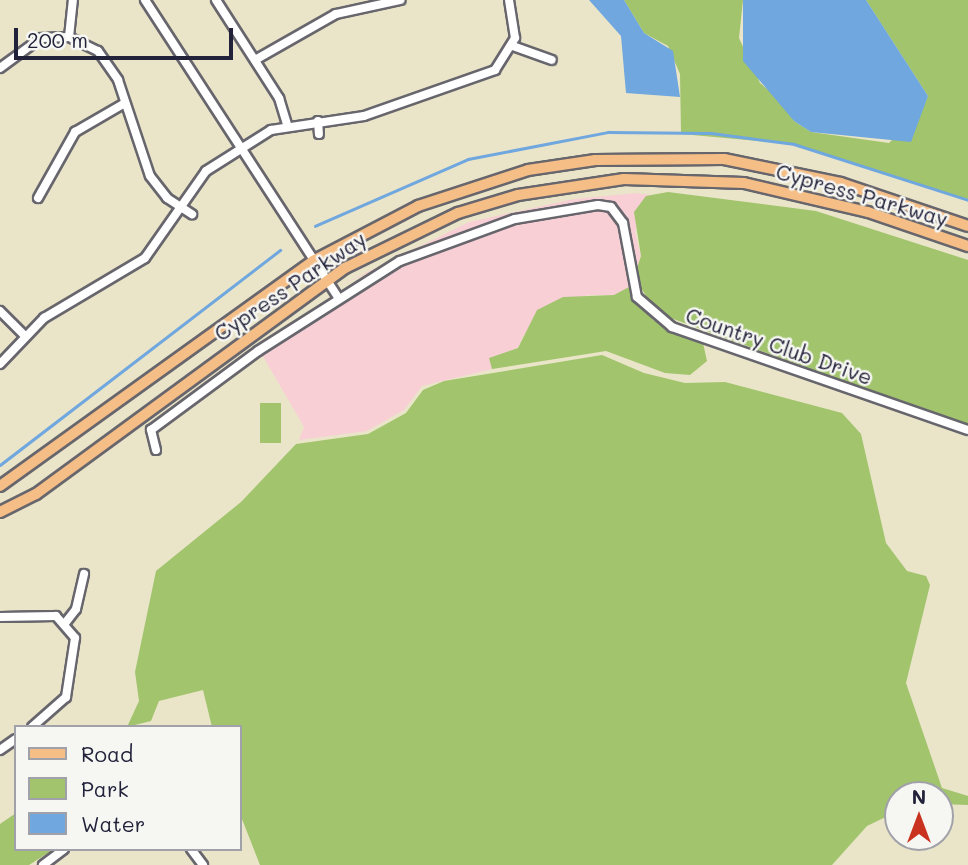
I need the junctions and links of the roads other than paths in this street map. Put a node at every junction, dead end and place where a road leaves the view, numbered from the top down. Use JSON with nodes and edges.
{"nodes":[{"id":1,"x":73,"y":0,"type":"edge"},
{"id":2,"x":145,"y":0,"type":"edge"},
{"id":3,"x":216,"y":0,"type":"edge"},
{"id":4,"x":400,"y":0,"type":"edge"},
{"id":5,"x":509,"y":0,"type":"edge"},
{"id":6,"x":69,"y":37,"type":"junction"},
{"id":7,"x":513,"y":46,"type":"junction"},
{"id":8,"x":552,"y":60,"type":"dead end"},
{"id":9,"x":255,"y":61,"type":"junction"},
{"id":10,"x":0,"y":68,"type":"edge"},
{"id":11,"x":125,"y":103,"type":"junction"},
{"id":12,"x":317,"y":121,"type":"junction"},
{"id":13,"x":287,"y":124,"type":"junction"},
{"id":14,"x":319,"y":134,"type":"dead end"},
{"id":15,"x":239,"y":150,"type":"junction"},
{"id":16,"x":38,"y":198,"type":"dead end"},
{"id":17,"x":183,"y":209,"type":"junction"},
{"id":18,"x":192,"y":214,"type":"dead end"},
{"id":19,"x":968,"y":226,"type":"edge"},
{"id":20,"x":968,"y":246,"type":"edge"},
{"id":21,"x":313,"y":261,"type":"junction"},
{"id":22,"x":328,"y":279,"type":"junction"},
{"id":23,"x":338,"y":297,"type":"junction"},
{"id":24,"x":0,"y":311,"type":"edge"},
{"id":25,"x":24,"y":335,"type":"junction"},
{"id":26,"x":0,"y":364,"type":"edge"},
{"id":27,"x":968,"y":430,"type":"edge"},
{"id":28,"x":156,"y":450,"type":"dead end"},
{"id":29,"x":0,"y":486,"type":"edge"},
{"id":30,"x":0,"y":512,"type":"edge"},
{"id":31,"x":84,"y":574,"type":"dead end"},
{"id":32,"x":0,"y":617,"type":"edge"},
{"id":33,"x":66,"y":622,"type":"junction"},
{"id":34,"x":34,"y":725,"type":"edge"},
{"id":35,"x":61,"y":851,"type":"edge"},
{"id":36,"x":43,"y":865,"type":"edge"}],
"edges":[{"from":1,"to":6,"type":"street"},
{"from":2,"to":15,"type":"street"},
{"from":3,"to":9,"type":"street"},
{"from":4,"to":9,"type":"street"},
{"from":5,"to":7,"type":"street"},
{"from":6,"to":10,"type":"street"},
{"from":6,"to":11,"type":"street"},
{"from":7,"to":8,"type":"street"},
{"from":7,"to":12,"type":"street"},
{"from":9,"to":13,"type":"street"},
{"from":11,"to":16,"type":"street"},
{"from":11,"to":17,"type":"street"},
{"from":12,"to":13,"type":"street"},
{"from":12,"to":14,"type":"street"},
{"from":13,"to":15,"type":"street"},
{"from":15,"to":17,"type":"street"},
{"from":15,"to":21,"type":"street"},
{"from":17,"to":18,"type":"street"},
{"from":17,"to":25,"type":"street"},
{"from":19,"to":21,"type":"main road","name":"Cypress Parkway"},
{"from":20,"to":22,"type":"main road","name":"Cypress Parkway"},
{"from":21,"to":22,"type":"street"},
{"from":21,"to":29,"type":"main road","name":"Cypress Parkway"},
{"from":22,"to":23,"type":"street"},
{"from":22,"to":30,"type":"main road","name":"Cypress Parkway"},
{"from":23,"to":27,"type":"street","name":"Country Club Drive"},
{"from":23,"to":28,"type":"street","name":"Country Club Drive"},
{"from":24,"to":25,"type":"street"},
{"from":25,"to":26,"type":"street"},
{"from":31,"to":33,"type":"street"},
{"from":32,"to":33,"type":"street"},
{"from":33,"to":34,"type":"street"},
{"from":35,"to":36,"type":"street"}]}
